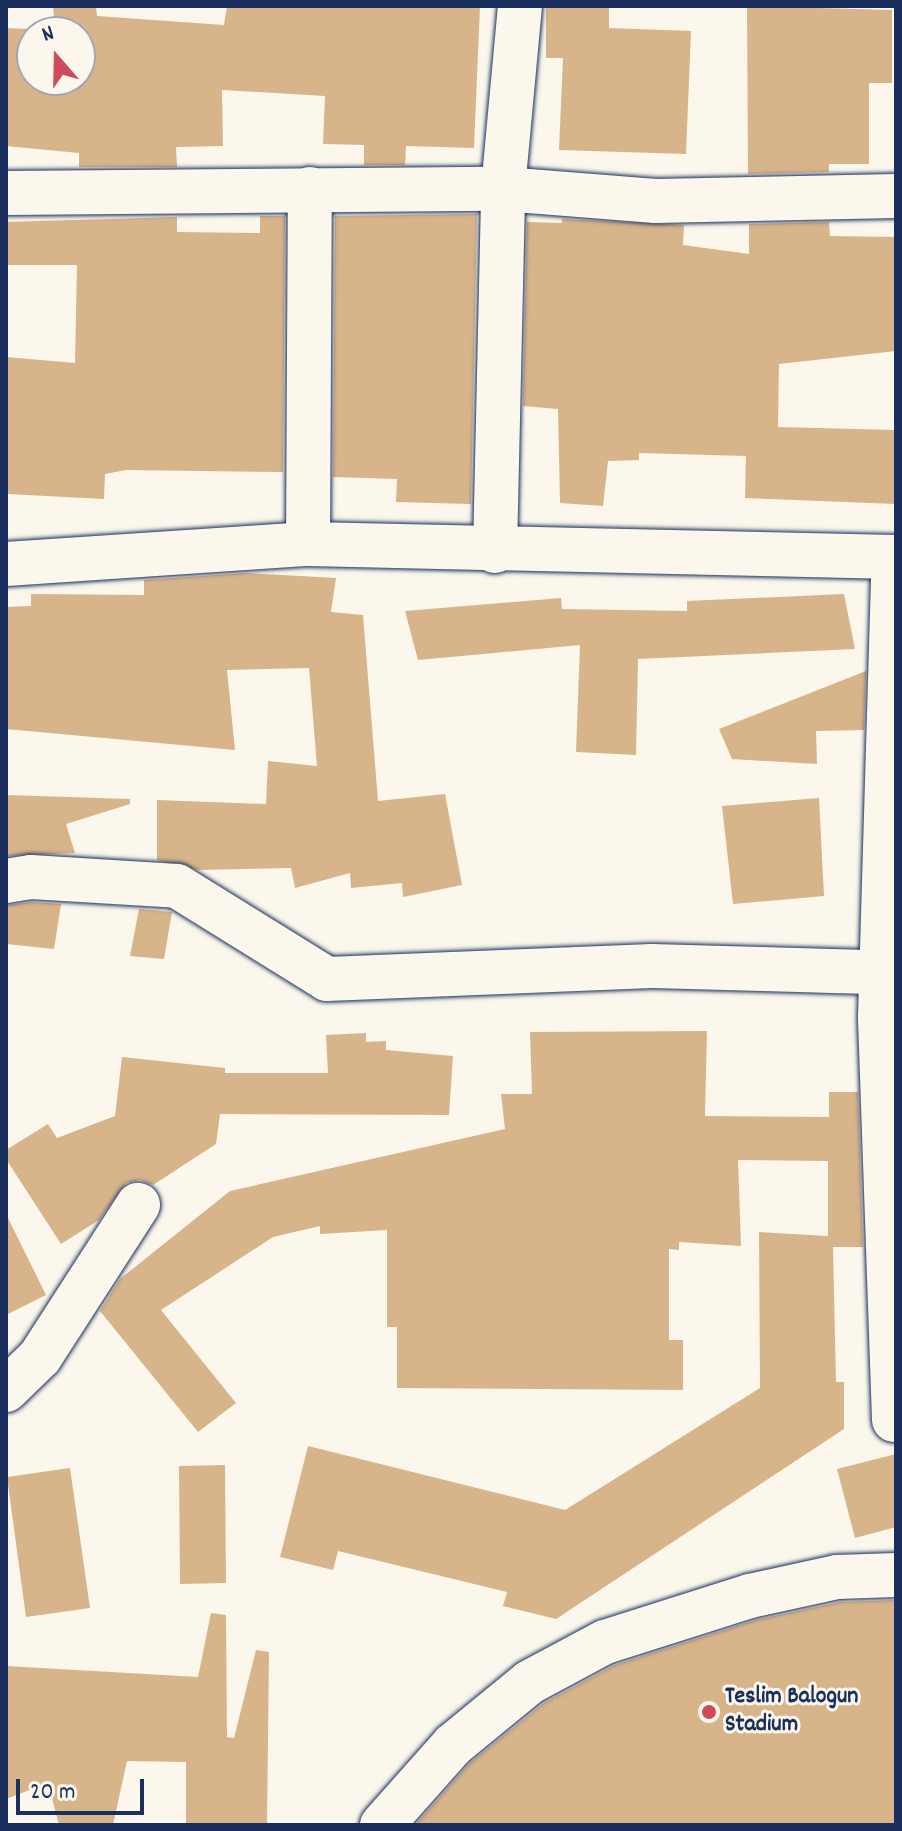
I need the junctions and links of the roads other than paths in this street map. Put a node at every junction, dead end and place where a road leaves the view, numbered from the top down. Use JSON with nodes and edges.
{"nodes":[{"id":1,"x":520,"y":6,"type":"edge"},
{"id":2,"x":310,"y":189,"type":"junction"},
{"id":3,"x":503,"y":189,"type":"junction"},
{"id":4,"x":6,"y":193,"type":"edge"},
{"id":5,"x":896,"y":196,"type":"edge"},
{"id":6,"x":308,"y":544,"type":"junction"},
{"id":7,"x":495,"y":551,"type":"junction"},
{"id":8,"x":895,"y":557,"type":"edge"},
{"id":9,"x":6,"y":564,"type":"edge"},
{"id":10,"x":6,"y":881,"type":"edge"},
{"id":11,"x":888,"y":973,"type":"edge"},
{"id":12,"x":138,"y":1205,"type":"dead end"},
{"id":13,"x":6,"y":1390,"type":"edge"},
{"id":14,"x":894,"y":1420,"type":"dead end"},
{"id":15,"x":896,"y":1575,"type":"edge"},
{"id":16,"x":382,"y":1825,"type":"edge"}],
"edges":[{"from":1,"to":3,"type":"street"},
{"from":2,"to":3,"type":"street"},
{"from":2,"to":4,"type":"street"},
{"from":2,"to":6,"type":"street"},
{"from":3,"to":5,"type":"street"},
{"from":3,"to":7,"type":"street"},
{"from":6,"to":7,"type":"street"},
{"from":6,"to":9,"type":"street"},
{"from":7,"to":8,"type":"street"},
{"from":8,"to":11,"type":"street"},
{"from":10,"to":11,"type":"street"},
{"from":11,"to":14,"type":"street"},
{"from":12,"to":13,"type":"street"},
{"from":15,"to":16,"type":"street"}]}
